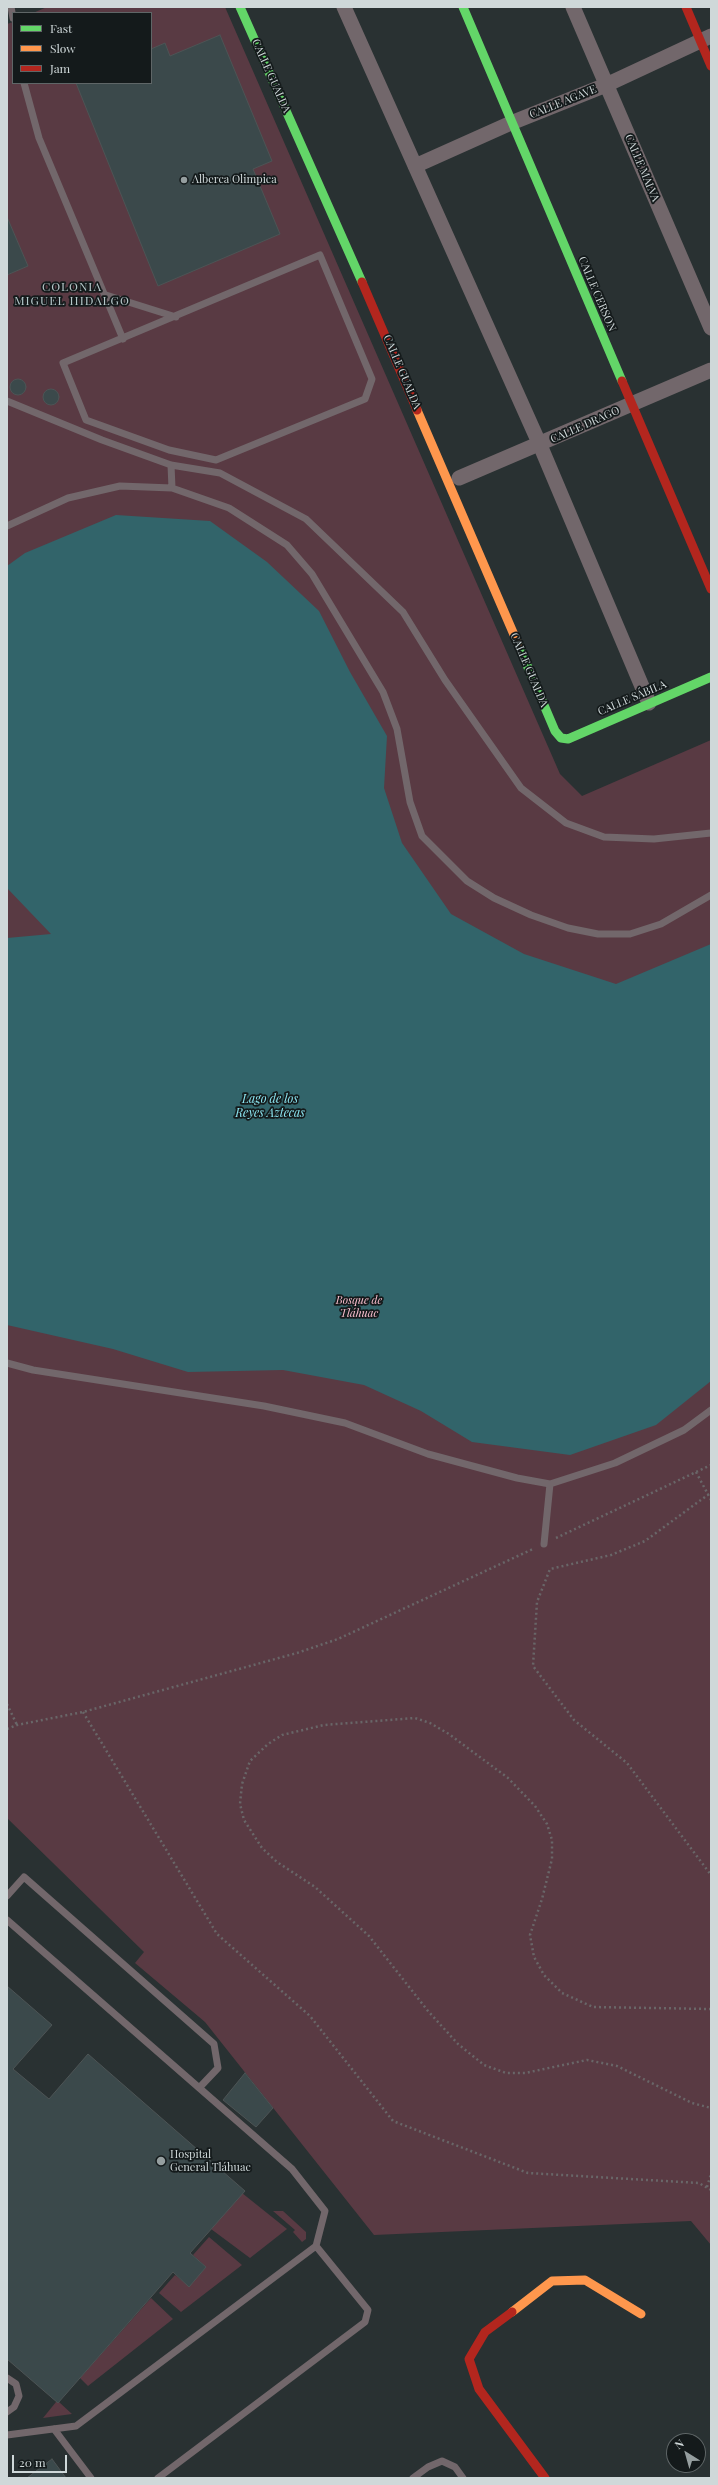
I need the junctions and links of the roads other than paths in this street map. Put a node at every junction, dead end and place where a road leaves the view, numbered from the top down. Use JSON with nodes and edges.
{"nodes":[{"id":1,"x":240,"y":7,"type":"edge"},
{"id":2,"x":344,"y":7,"type":"edge"},
{"id":3,"x":463,"y":7,"type":"edge"},
{"id":4,"x":573,"y":7,"type":"edge"},
{"id":5,"x":686,"y":7,"type":"edge"},
{"id":6,"x":706,"y":38,"type":"edge"},
{"id":7,"x":711,"y":66,"type":"edge"},
{"id":8,"x":24,"y":84,"type":"edge"},
{"id":9,"x":606,"y":85,"type":"junction"},
{"id":10,"x":511,"y":123,"type":"junction"},
{"id":11,"x":415,"y":166,"type":"junction"},
{"id":12,"x":106,"y":295,"type":"junction"},
{"id":13,"x":176,"y":317,"type":"junction"},
{"id":14,"x":711,"y":328,"type":"edge"},
{"id":15,"x":123,"y":339,"type":"junction"},
{"id":16,"x":711,"y":370,"type":"edge"},
{"id":17,"x":7,"y":401,"type":"edge"},
{"id":18,"x":631,"y":404,"type":"junction"},
{"id":19,"x":540,"y":445,"type":"junction"},
{"id":20,"x":171,"y":465,"type":"junction"},
{"id":21,"x":459,"y":478,"type":"dead end"},
{"id":22,"x":172,"y":488,"type":"junction"},
{"id":23,"x":7,"y":526,"type":"edge"},
{"id":24,"x":711,"y":589,"type":"edge"},
{"id":25,"x":711,"y":677,"type":"edge"},
{"id":26,"x":649,"y":704,"type":"junction"},
{"id":27,"x":561,"y":738,"type":"joint"},
{"id":28,"x":711,"y":834,"type":"edge"},
{"id":29,"x":711,"y":895,"type":"edge"},
{"id":30,"x":7,"y":1363,"type":"edge"},
{"id":31,"x":711,"y":1410,"type":"edge"},
{"id":32,"x":550,"y":1484,"type":"junction"},
{"id":33,"x":544,"y":1544,"type":"road end"},
{"id":34,"x":7,"y":1896,"type":"edge"},
{"id":35,"x":7,"y":1920,"type":"edge"},
{"id":36,"x":200,"y":2087,"type":"junction"},
{"id":37,"x":316,"y":2246,"type":"junction"},
{"id":38,"x":641,"y":2314,"type":"dead end"},
{"id":39,"x":7,"y":2378,"type":"edge"},
{"id":40,"x":7,"y":2412,"type":"edge"},
{"id":41,"x":54,"y":2429,"type":"junction"},
{"id":42,"x":7,"y":2435,"type":"edge"},
{"id":43,"x":91,"y":2478,"type":"edge"},
{"id":44,"x":158,"y":2478,"type":"edge"},
{"id":45,"x":413,"y":2478,"type":"edge"},
{"id":46,"x":463,"y":2478,"type":"edge"},
{"id":47,"x":545,"y":2478,"type":"edge"}],
"edges":[{"from":1,"to":27,"type":"street","name":"CALLE GUALDA"},
{"from":2,"to":11,"type":"street"},
{"from":3,"to":10,"type":"street","name":"CALLE CERSON"},
{"from":4,"to":9,"type":"street","name":"CALLE MALVA"},
{"from":5,"to":6,"type":"street"},
{"from":6,"to":7,"type":"street"},
{"from":6,"to":9,"type":"street","name":"CALLE AGAVE"},
{"from":8,"to":12,"type":"lane"},
{"from":9,"to":10,"type":"street","name":"CALLE AGAVE"},
{"from":9,"to":14,"type":"street","name":"CALLE MALVA"},
{"from":10,"to":11,"type":"street","name":"CALLE AGAVE"},
{"from":10,"to":18,"type":"street","name":"CALLE CERSON"},
{"from":11,"to":19,"type":"street"},
{"from":12,"to":13,"type":"lane"},
{"from":12,"to":15,"type":"lane"},
{"from":13,"to":15,"type":"lane"},
{"from":13,"to":15,"type":"lane"},
{"from":16,"to":18,"type":"street","name":"CALLE DRAGO"},
{"from":17,"to":20,"type":"lane"},
{"from":18,"to":19,"type":"street","name":"CALLE DRAGO"},
{"from":18,"to":24,"type":"street","name":"CALLE CERSON"},
{"from":19,"to":21,"type":"street","name":"CALLE DRAGO"},
{"from":19,"to":26,"type":"street"},
{"from":20,"to":22,"type":"lane"},
{"from":20,"to":28,"type":"lane"},
{"from":22,"to":23,"type":"lane"},
{"from":22,"to":29,"type":"lane"},
{"from":25,"to":26,"type":"street","name":"CALLE SÁBILA"},
{"from":26,"to":27,"type":"street","name":"CALLE SÁBILA"},
{"from":30,"to":32,"type":"lane"},
{"from":31,"to":32,"type":"lane"},
{"from":32,"to":33,"type":"lane"},
{"from":34,"to":36,"type":"lane"},
{"from":35,"to":36,"type":"lane"},
{"from":36,"to":37,"type":"lane"},
{"from":37,"to":41,"type":"lane"},
{"from":37,"to":44,"type":"lane"},
{"from":38,"to":47,"type":"street"},
{"from":39,"to":40,"type":"lane"},
{"from":41,"to":42,"type":"lane"},
{"from":41,"to":43,"type":"lane"},
{"from":45,"to":46,"type":"lane"}]}
